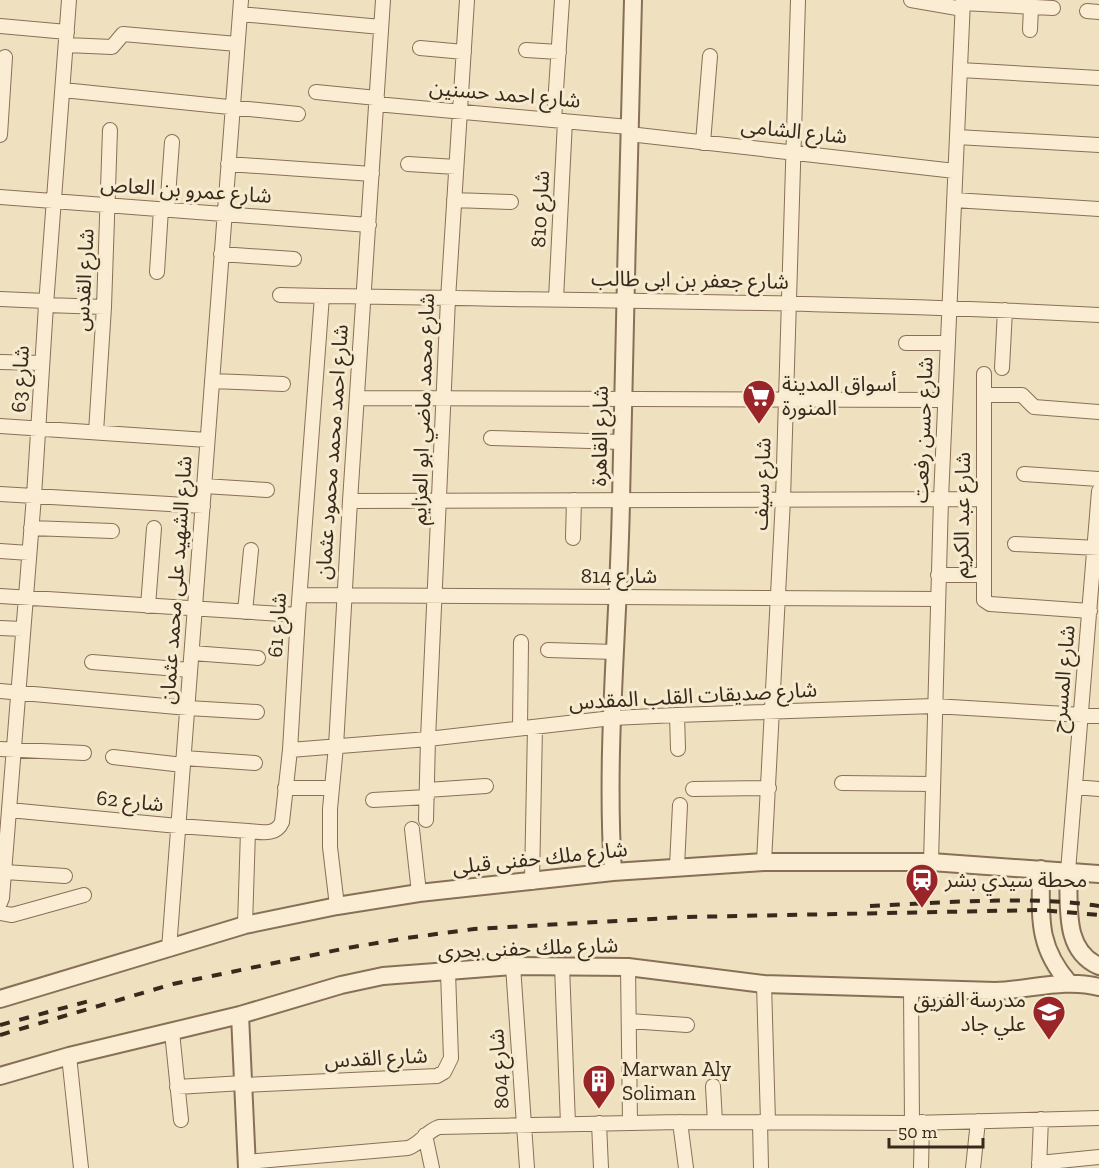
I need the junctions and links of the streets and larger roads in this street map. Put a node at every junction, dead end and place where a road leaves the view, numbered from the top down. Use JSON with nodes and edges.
{"nodes":[{"id":1,"x":69,"y":0,"type":"edge"},
{"id":2,"x":383,"y":0,"type":"edge"},
{"id":3,"x":466,"y":0,"type":"edge"},
{"id":4,"x":562,"y":0,"type":"edge"},
{"id":5,"x":633,"y":0,"type":"edge"},
{"id":6,"x":798,"y":0,"type":"edge"},
{"id":7,"x":911,"y":0,"type":"edge"},
{"id":8,"x":963,"y":4,"type":"edge"},
{"id":9,"x":241,"y":7,"type":"edge"},
{"id":10,"x":1031,"y":7,"type":"junction"},
{"id":11,"x":1053,"y":8,"type":"dead end"},
{"id":12,"x":0,"y":26,"type":"edge"},
{"id":13,"x":381,"y":27,"type":"junction"},
{"id":14,"x":1030,"y":30,"type":"dead end"},
{"id":15,"x":66,"y":39,"type":"junction"},
{"id":16,"x":237,"y":44,"type":"junction"},
{"id":17,"x":420,"y":48,"type":"dead end"},
{"id":18,"x":526,"y":50,"type":"dead end"},
{"id":19,"x":464,"y":52,"type":"junction"},
{"id":20,"x":559,"y":52,"type":"junction"},
{"id":21,"x":710,"y":56,"type":"dead end"},
{"id":22,"x":5,"y":57,"type":"dead end"},
{"id":23,"x":960,"y":70,"type":"junction"},
{"id":24,"x":1099,"y":78,"type":"edge"},
{"id":25,"x":2,"y":87,"type":"edge"},
{"id":26,"x":63,"y":90,"type":"junction"},
{"id":27,"x":316,"y":92,"type":"dead end"},
{"id":28,"x":376,"y":101,"type":"junction"},
{"id":29,"x":232,"y":108,"type":"junction"},
{"id":30,"x":459,"y":111,"type":"junction"},
{"id":31,"x":298,"y":114,"type":"dead end"},
{"id":32,"x":560,"y":120,"type":"junction"},
{"id":33,"x":110,"y":130,"type":"dead end"},
{"id":34,"x":629,"y":130,"type":"junction"},
{"id":35,"x":0,"y":135,"type":"edge"},
{"id":36,"x":957,"y":137,"type":"junction"},
{"id":37,"x":172,"y":142,"type":"dead end"},
{"id":38,"x":703,"y":142,"type":"junction"},
{"id":39,"x":1099,"y":145,"type":"edge"},
{"id":40,"x":793,"y":152,"type":"junction"},
{"id":41,"x":228,"y":164,"type":"junction"},
{"id":42,"x":408,"y":164,"type":"dead end"},
{"id":43,"x":456,"y":167,"type":"junction"},
{"id":44,"x":955,"y":171,"type":"junction"},
{"id":45,"x":372,"y":174,"type":"junction"},
{"id":46,"x":0,"y":197,"type":"edge"},
{"id":47,"x":454,"y":200,"type":"junction"},
{"id":48,"x":954,"y":200,"type":"junction"},
{"id":49,"x":54,"y":201,"type":"junction"},
{"id":50,"x":512,"y":202,"type":"dead end"},
{"id":51,"x":108,"y":206,"type":"junction"},
{"id":52,"x":1099,"y":209,"type":"edge"},
{"id":53,"x":164,"y":210,"type":"junction"},
{"id":54,"x":224,"y":214,"type":"junction"},
{"id":55,"x":369,"y":225,"type":"junction"},
{"id":56,"x":221,"y":254,"type":"junction"},
{"id":57,"x":294,"y":258,"type":"dead end"},
{"id":58,"x":157,"y":272,"type":"dead end"},
{"id":59,"x":280,"y":296,"type":"dead end"},
{"id":60,"x":322,"y":296,"type":"junction"},
{"id":61,"x":364,"y":297,"type":"junction"},
{"id":62,"x":0,"y":299,"type":"edge"},
{"id":63,"x":448,"y":299,"type":"junction"},
{"id":64,"x":556,"y":299,"type":"junction"},
{"id":65,"x":625,"y":299,"type":"junction"},
{"id":66,"x":46,"y":303,"type":"junction"},
{"id":67,"x":790,"y":303,"type":"junction"},
{"id":68,"x":104,"y":307,"type":"junction"},
{"id":69,"x":949,"y":307,"type":"junction"},
{"id":70,"x":1005,"y":310,"type":"junction"},
{"id":71,"x":1099,"y":315,"type":"edge"},
{"id":72,"x":906,"y":343,"type":"dead end"},
{"id":73,"x":948,"y":344,"type":"junction"},
{"id":74,"x":0,"y":362,"type":"edge"},
{"id":75,"x":42,"y":363,"type":"junction"},
{"id":76,"x":1002,"y":368,"type":"dead end"},
{"id":77,"x":984,"y":374,"type":"dead end"},
{"id":78,"x":212,"y":381,"type":"junction"},
{"id":79,"x":283,"y":384,"type":"dead end"},
{"id":80,"x":985,"y":395,"type":"junction"},
{"id":81,"x":357,"y":398,"type":"junction"},
{"id":82,"x":445,"y":398,"type":"junction"},
{"id":83,"x":623,"y":399,"type":"junction"},
{"id":84,"x":786,"y":399,"type":"junction"},
{"id":85,"x":945,"y":400,"type":"junction"},
{"id":86,"x":1099,"y":412,"type":"edge"},
{"id":87,"x":0,"y":426,"type":"edge"},
{"id":88,"x":38,"y":428,"type":"junction"},
{"id":89,"x":96,"y":432,"type":"junction"},
{"id":90,"x":491,"y":438,"type":"dead end"},
{"id":91,"x":207,"y":440,"type":"junction"},
{"id":92,"x":622,"y":442,"type":"junction"},
{"id":93,"x":1024,"y":474,"type":"dead end"},
{"id":94,"x":1099,"y":479,"type":"edge"},
{"id":95,"x":204,"y":486,"type":"junction"},
{"id":96,"x":267,"y":490,"type":"dead end"},
{"id":97,"x":1099,"y":491,"type":"edge"},
{"id":98,"x":0,"y":494,"type":"edge"},
{"id":99,"x":34,"y":496,"type":"junction"},
{"id":100,"x":783,"y":499,"type":"junction"},
{"id":101,"x":941,"y":499,"type":"junction"},
{"id":102,"x":983,"y":499,"type":"junction"},
{"id":103,"x":441,"y":500,"type":"junction"},
{"id":104,"x":574,"y":500,"type":"junction"},
{"id":105,"x":621,"y":500,"type":"junction"},
{"id":106,"x":350,"y":501,"type":"junction"},
{"id":107,"x":203,"y":506,"type":"junction"},
{"id":108,"x":31,"y":528,"type":"junction"},
{"id":109,"x":154,"y":528,"type":"dead end"},
{"id":110,"x":112,"y":531,"type":"dead end"},
{"id":111,"x":573,"y":538,"type":"dead end"},
{"id":112,"x":1015,"y":543,"type":"dead end"},
{"id":113,"x":1097,"y":548,"type":"edge"},
{"id":114,"x":251,"y":550,"type":"dead end"},
{"id":115,"x":0,"y":551,"type":"edge"},
{"id":116,"x":29,"y":553,"type":"junction"},
{"id":117,"x":938,"y":575,"type":"junction"},
{"id":118,"x":983,"y":575,"type":"junction"},
{"id":119,"x":300,"y":595,"type":"junction"},
{"id":120,"x":344,"y":595,"type":"junction"},
{"id":121,"x":0,"y":596,"type":"edge"},
{"id":122,"x":436,"y":596,"type":"junction"},
{"id":123,"x":618,"y":597,"type":"junction"},
{"id":124,"x":26,"y":598,"type":"junction"},
{"id":125,"x":779,"y":598,"type":"junction"},
{"id":126,"x":938,"y":599,"type":"junction"},
{"id":127,"x":148,"y":606,"type":"junction"},
{"id":128,"x":195,"y":609,"type":"junction"},
{"id":129,"x":1090,"y":611,"type":"junction"},
{"id":130,"x":245,"y":612,"type":"junction"},
{"id":131,"x":298,"y":615,"type":"junction"},
{"id":132,"x":0,"y":628,"type":"edge"},
{"id":133,"x":22,"y":629,"type":"junction"},
{"id":134,"x":521,"y":642,"type":"dead end"},
{"id":135,"x":548,"y":650,"type":"dead end"},
{"id":136,"x":615,"y":652,"type":"junction"},
{"id":137,"x":192,"y":653,"type":"junction"},
{"id":138,"x":258,"y":658,"type":"dead end"},
{"id":139,"x":92,"y":662,"type":"dead end"},
{"id":140,"x":190,"y":670,"type":"junction"},
{"id":141,"x":0,"y":691,"type":"edge"},
{"id":142,"x":18,"y":692,"type":"junction"},
{"id":143,"x":934,"y":706,"type":"junction"},
{"id":144,"x":188,"y":708,"type":"junction"},
{"id":145,"x":257,"y":712,"type":"dead end"},
{"id":146,"x":773,"y":712,"type":"junction"},
{"id":147,"x":677,"y":715,"type":"junction"},
{"id":148,"x":1082,"y":715,"type":"junction"},
{"id":149,"x":1099,"y":716,"type":"edge"},
{"id":150,"x":612,"y":718,"type":"junction"},
{"id":151,"x":535,"y":727,"type":"junction"},
{"id":152,"x":520,"y":729,"type":"junction"},
{"id":153,"x":428,"y":739,"type":"junction"},
{"id":154,"x":336,"y":746,"type":"junction"},
{"id":155,"x":7,"y":748,"type":"edge"},
{"id":156,"x":678,"y":749,"type":"dead end"},
{"id":157,"x":290,"y":750,"type":"junction"},
{"id":158,"x":84,"y":753,"type":"dead end"},
{"id":159,"x":113,"y":757,"type":"dead end"},
{"id":160,"x":183,"y":762,"type":"junction"},
{"id":161,"x":255,"y":763,"type":"dead end"},
{"id":162,"x":842,"y":783,"type":"dead end"},
{"id":163,"x":932,"y":784,"type":"junction"},
{"id":164,"x":486,"y":786,"type":"dead end"},
{"id":165,"x":1075,"y":787,"type":"junction"},
{"id":166,"x":285,"y":788,"type":"junction"},
{"id":167,"x":332,"y":788,"type":"junction"},
{"id":168,"x":769,"y":788,"type":"junction"},
{"id":169,"x":693,"y":789,"type":"dead end"},
{"id":170,"x":1099,"y":789,"type":"edge"},
{"id":171,"x":427,"y":793,"type":"junction"},
{"id":172,"x":373,"y":800,"type":"dead end"},
{"id":173,"x":6,"y":804,"type":"edge"},
{"id":174,"x":680,"y":805,"type":"dead end"},
{"id":175,"x":426,"y":820,"type":"dead end"},
{"id":176,"x":178,"y":826,"type":"junction"},
{"id":177,"x":412,"y":829,"type":"dead end"},
{"id":178,"x":248,"y":831,"type":"junction"},
{"id":179,"x":3,"y":841,"type":"edge"},
{"id":180,"x":764,"y":862,"type":"junction"},
{"id":181,"x":931,"y":862,"type":"junction"},
{"id":182,"x":677,"y":866,"type":"junction"},
{"id":183,"x":1041,"y":869,"type":"junction"},
{"id":184,"x":1068,"y":871,"type":"junction"},
{"id":185,"x":5,"y":872,"type":"junction"},
{"id":186,"x":613,"y":872,"type":"junction"},
{"id":187,"x":1099,"y":874,"type":"edge"},
{"id":188,"x":65,"y":876,"type":"dead end"},
{"id":189,"x":532,"y":882,"type":"junction"},
{"id":190,"x":419,"y":893,"type":"junction"},
{"id":191,"x":84,"y":895,"type":"dead end"},
{"id":192,"x":0,"y":903,"type":"edge"},
{"id":193,"x":337,"y":906,"type":"junction"},
{"id":194,"x":0,"y":914,"type":"edge"},
{"id":195,"x":244,"y":925,"type":"junction"},
{"id":196,"x":169,"y":949,"type":"junction"},
{"id":197,"x":513,"y":966,"type":"junction"},
{"id":198,"x":562,"y":966,"type":"junction"},
{"id":199,"x":1099,"y":966,"type":"edge"},
{"id":200,"x":628,"y":967,"type":"junction"},
{"id":201,"x":448,"y":972,"type":"junction"},
{"id":202,"x":1069,"y":983,"type":"junction"},
{"id":203,"x":764,"y":984,"type":"junction"},
{"id":204,"x":1099,"y":987,"type":"edge"},
{"id":205,"x":911,"y":988,"type":"junction"},
{"id":206,"x":0,"y":999,"type":"edge"},
{"id":207,"x":240,"y":1015,"type":"junction"},
{"id":208,"x":629,"y":1022,"type":"junction"},
{"id":209,"x":687,"y":1025,"type":"dead end"},
{"id":210,"x":172,"y":1032,"type":"junction"},
{"id":211,"x":69,"y":1056,"type":"junction"},
{"id":212,"x":0,"y":1076,"type":"edge"},
{"id":213,"x":243,"y":1084,"type":"junction"},
{"id":214,"x":713,"y":1086,"type":"dead end"},
{"id":215,"x":177,"y":1087,"type":"junction"},
{"id":216,"x":1099,"y":1118,"type":"edge"},
{"id":217,"x":1041,"y":1119,"type":"junction"},
{"id":218,"x":181,"y":1120,"type":"dead end"},
{"id":219,"x":978,"y":1121,"type":"junction"},
{"id":220,"x":680,"y":1122,"type":"junction"},
{"id":221,"x":715,"y":1122,"type":"junction"},
{"id":222,"x":764,"y":1122,"type":"junction"},
{"id":223,"x":917,"y":1122,"type":"junction"},
{"id":224,"x":630,"y":1123,"type":"junction"},
{"id":225,"x":568,"y":1124,"type":"junction"},
{"id":226,"x":598,"y":1124,"type":"junction"},
{"id":227,"x":524,"y":1125,"type":"junction"},
{"id":228,"x":425,"y":1135,"type":"junction"},
{"id":229,"x":1099,"y":1157,"type":"edge"},
{"id":230,"x":1039,"y":1166,"type":"edge"},
{"id":231,"x":246,"y":1167,"type":"edge"},
{"id":232,"x":81,"y":1168,"type":"edge"},
{"id":233,"x":432,"y":1168,"type":"edge"},
{"id":234,"x":527,"y":1168,"type":"edge"},
{"id":235,"x":601,"y":1168,"type":"edge"},
{"id":236,"x":686,"y":1168,"type":"edge"},
{"id":237,"x":761,"y":1168,"type":"edge"},
{"id":238,"x":921,"y":1168,"type":"edge"},
{"id":239,"x":974,"y":1168,"type":"edge"}],
"edges":[{"from":1,"to":15,"type":"street","name":"شارع 63"},
{"from":2,"to":13,"type":"street","name":"شارع احمد محمد محمود عثمان"},
{"from":3,"to":19,"type":"street","name":"شارع محمد ماضي ابو العزايم"},
{"from":4,"to":20,"type":"street","name":"شارع 810"},
{"from":5,"to":34,"type":"street","name":"شارع القاهرة"},
{"from":6,"to":40,"type":"street","name":"شارع سيف"},
{"from":7,"to":8,"type":"street"},
{"from":8,"to":10,"type":"street"},
{"from":8,"to":23,"type":"street","name":"شارع حسن رفعت"},
{"from":9,"to":13,"type":"street"},
{"from":9,"to":16,"type":"street","name":"شارع الشهيد على محمد عثمان"},
{"from":10,"to":11,"type":"street"},
{"from":10,"to":14,"type":"street"},
{"from":12,"to":15,"type":"street"},
{"from":13,"to":28,"type":"street","name":"شارع احمد محمد محمود عثمان"},
{"from":15,"to":16,"type":"street"},
{"from":15,"to":26,"type":"street","name":"شارع 63"},
{"from":16,"to":29,"type":"street","name":"شارع الشهيد على محمد عثمان"},
{"from":17,"to":19,"type":"street"},
{"from":18,"to":20,"type":"street"},
{"from":19,"to":30,"type":"street","name":"شارع محمد ماضي ابو العزايم"},
{"from":20,"to":32,"type":"street","name":"شارع 810"},
{"from":21,"to":38,"type":"street"},
{"from":22,"to":25,"type":"street"},
{"from":23,"to":24,"type":"street"},
{"from":23,"to":36,"type":"street","name":"شارع حسن رفعت"},
{"from":25,"to":35,"type":"street"},
{"from":26,"to":29,"type":"street"},
{"from":26,"to":49,"type":"street","name":"شارع 63"},
{"from":27,"to":28,"type":"street","name":"شارع احمد حسنين"},
{"from":28,"to":30,"type":"street","name":"شارع احمد حسنين"},
{"from":28,"to":45,"type":"street","name":"شارع احمد محمد محمود عثمان"},
{"from":29,"to":31,"type":"street"},
{"from":29,"to":41,"type":"street","name":"شارع الشهيد على محمد عثمان"},
{"from":30,"to":32,"type":"street","name":"شارع احمد حسنين"},
{"from":30,"to":43,"type":"street","name":"شارع محمد ماضي ابو العزايم"},
{"from":32,"to":34,"type":"street","name":"شارع احمد حسنين"},
{"from":32,"to":64,"type":"street","name":"شارع 810"},
{"from":33,"to":51,"type":"street","name":"شارع القدس"},
{"from":34,"to":38,"type":"street","name":"شارع الشامى"},
{"from":34,"to":65,"type":"street","name":"شارع القاهرة"},
{"from":36,"to":39,"type":"street"},
{"from":36,"to":44,"type":"street","name":"شارع حسن رفعت"},
{"from":37,"to":53,"type":"street"},
{"from":38,"to":40,"type":"street","name":"شارع الشامى"},
{"from":40,"to":44,"type":"street","name":"شارع الشامى"},
{"from":40,"to":67,"type":"street","name":"شارع سيف"},
{"from":41,"to":45,"type":"street"},
{"from":41,"to":54,"type":"street","name":"شارع الشهيد على محمد عثمان"},
{"from":42,"to":43,"type":"street"},
{"from":43,"to":47,"type":"street","name":"شارع محمد ماضي ابو العزايم"},
{"from":44,"to":48,"type":"street","name":"شارع حسن رفعت"},
{"from":45,"to":55,"type":"street","name":"شارع احمد محمد محمود عثمان"},
{"from":46,"to":49,"type":"street","name":"شارع عمرو بن العاص"},
{"from":47,"to":50,"type":"street"},
{"from":47,"to":63,"type":"street","name":"شارع محمد ماضي ابو العزايم"},
{"from":48,"to":52,"type":"street"},
{"from":48,"to":69,"type":"street","name":"شارع حسن رفعت"},
{"from":49,"to":51,"type":"street","name":"شارع عمرو بن العاص"},
{"from":49,"to":66,"type":"street","name":"شارع 63"},
{"from":51,"to":53,"type":"street","name":"شارع عمرو بن العاص"},
{"from":51,"to":68,"type":"street","name":"شارع القدس"},
{"from":53,"to":54,"type":"street","name":"شارع عمرو بن العاص"},
{"from":53,"to":58,"type":"street"},
{"from":54,"to":55,"type":"street","name":"شارع عمرو بن العاص"},
{"from":54,"to":56,"type":"street","name":"شارع الشهيد على محمد عثمان"},
{"from":55,"to":61,"type":"street","name":"شارع احمد محمد محمود عثمان"},
{"from":56,"to":57,"type":"street"},
{"from":56,"to":78,"type":"street","name":"شارع الشهيد على محمد عثمان"},
{"from":59,"to":60,"type":"street","name":"شارع جعفر بن ابى طالب"},
{"from":60,"to":61,"type":"street","name":"شارع جعفر بن ابى طالب"},
{"from":60,"to":119,"type":"street","name":"شارع 61"},
{"from":61,"to":63,"type":"street","name":"شارع جعفر بن ابى طالب"},
{"from":61,"to":81,"type":"street","name":"شارع احمد محمد محمود عثمان"},
{"from":62,"to":66,"type":"street"},
{"from":63,"to":64,"type":"street","name":"شارع جعفر بن ابى طالب"},
{"from":63,"to":82,"type":"street","name":"شارع محمد ماضي ابو العزايم"},
{"from":64,"to":65,"type":"street","name":"شارع جعفر بن ابى طالب"},
{"from":65,"to":67,"type":"street","name":"شارع جعفر بن ابى طالب"},
{"from":65,"to":83,"type":"street","name":"شارع القاهرة"},
{"from":66,"to":68,"type":"street"},
{"from":66,"to":75,"type":"street","name":"شارع 63"},
{"from":67,"to":69,"type":"street","name":"شارع جعفر بن ابى طالب"},
{"from":67,"to":84,"type":"street","name":"شارع سيف"},
{"from":68,"to":89,"type":"street","name":"شارع القدس"},
{"from":69,"to":70,"type":"street","name":"شارع جعفر بن ابى طالب"},
{"from":69,"to":73,"type":"street","name":"شارع حسن رفعت"},
{"from":70,"to":71,"type":"street","name":"شارع جعفر بن ابى طالب"},
{"from":70,"to":76,"type":"street"},
{"from":72,"to":73,"type":"street"},
{"from":73,"to":85,"type":"street","name":"شارع حسن رفعت"},
{"from":74,"to":75,"type":"street"},
{"from":75,"to":88,"type":"street","name":"شارع 63"},
{"from":77,"to":80,"type":"street","name":"شارع عبد الكريم"},
{"from":78,"to":79,"type":"street"},
{"from":78,"to":91,"type":"street","name":"شارع الشهيد على محمد عثمان"},
{"from":80,"to":86,"type":"street"},
{"from":80,"to":102,"type":"street","name":"شارع عبد الكريم"},
{"from":81,"to":82,"type":"street"},
{"from":81,"to":106,"type":"street","name":"شارع احمد محمد محمود عثمان"},
{"from":82,"to":83,"type":"street"},
{"from":82,"to":103,"type":"street","name":"شارع محمد ماضي ابو العزايم"},
{"from":83,"to":84,"type":"street"},
{"from":83,"to":92,"type":"street","name":"شارع القاهرة"},
{"from":84,"to":85,"type":"street"},
{"from":84,"to":100,"type":"street","name":"شارع سيف"},
{"from":85,"to":101,"type":"street","name":"شارع حسن رفعت"},
{"from":87,"to":88,"type":"street"},
{"from":88,"to":89,"type":"street"},
{"from":88,"to":99,"type":"street","name":"شارع 63"},
{"from":89,"to":91,"type":"street"},
{"from":90,"to":92,"type":"street"},
{"from":91,"to":95,"type":"street","name":"شارع الشهيد على محمد عثمان"},
{"from":92,"to":105,"type":"street","name":"شارع القاهرة"},
{"from":93,"to":94,"type":"street"},
{"from":95,"to":96,"type":"street"},
{"from":95,"to":107,"type":"street","name":"شارع الشهيد على محمد عثمان"},
{"from":97,"to":113,"type":"street","name":"شارع المسرح"},
{"from":98,"to":99,"type":"street"},
{"from":99,"to":107,"type":"street"},
{"from":99,"to":108,"type":"street","name":"شارع 63"},
{"from":100,"to":101,"type":"street"},
{"from":100,"to":105,"type":"street"},
{"from":100,"to":125,"type":"street","name":"شارع سيف"},
{"from":101,"to":102,"type":"street"},
{"from":101,"to":117,"type":"street","name":"شارع حسن رفعت"},
{"from":102,"to":118,"type":"street","name":"شارع عبد الكريم"},
{"from":103,"to":104,"type":"street"},
{"from":103,"to":106,"type":"street"},
{"from":103,"to":122,"type":"street","name":"شارع محمد ماضي ابو العزايم"},
{"from":104,"to":105,"type":"street"},
{"from":104,"to":111,"type":"street"},
{"from":105,"to":123,"type":"street","name":"شارع القاهرة"},
{"from":106,"to":120,"type":"street","name":"شارع احمد محمد محمود عثمان"},
{"from":107,"to":128,"type":"street","name":"شارع الشهيد على محمد عثمان"},
{"from":108,"to":110,"type":"street"},
{"from":108,"to":116,"type":"street","name":"شارع 63"},
{"from":109,"to":127,"type":"street"},
{"from":112,"to":113,"type":"street"},
{"from":113,"to":129,"type":"street","name":"شارع المسرح"},
{"from":114,"to":130,"type":"street"},
{"from":115,"to":116,"type":"street"},
{"from":116,"to":124,"type":"street","name":"شارع 63"},
{"from":117,"to":118,"type":"street"},
{"from":117,"to":126,"type":"street","name":"شارع حسن رفعت"},
{"from":118,"to":129,"type":"street","name":"شارع عبد الكريم"},
{"from":119,"to":120,"type":"street","name":"شارع 814"},
{"from":119,"to":131,"type":"street","name":"شارع 61"},
{"from":120,"to":122,"type":"street","name":"شارع 814"},
{"from":120,"to":154,"type":"street","name":"شارع احمد محمد محمود عثمان"},
{"from":121,"to":124,"type":"street"},
{"from":122,"to":123,"type":"street","name":"شارع 814"},
{"from":122,"to":153,"type":"street","name":"شارع محمد ماضي ابو العزايم"},
{"from":123,"to":125,"type":"street","name":"شارع 814"},
{"from":123,"to":136,"type":"street","name":"شارع القاهرة"},
{"from":124,"to":127,"type":"street"},
{"from":124,"to":133,"type":"street","name":"شارع 63"},
{"from":125,"to":126,"type":"street","name":"شارع 814"},
{"from":125,"to":146,"type":"street","name":"شارع سيف"},
{"from":126,"to":143,"type":"street","name":"شارع حسن رفعت"},
{"from":127,"to":128,"type":"street"},
{"from":128,"to":130,"type":"street"},
{"from":128,"to":137,"type":"street","name":"شارع الشهيد على محمد عثمان"},
{"from":129,"to":148,"type":"street","name":"شارع المسرح"},
{"from":130,"to":131,"type":"street"},
{"from":131,"to":157,"type":"street","name":"شارع 61"},
{"from":132,"to":133,"type":"street"},
{"from":133,"to":142,"type":"street","name":"شارع 63"},
{"from":134,"to":152,"type":"street"},
{"from":135,"to":136,"type":"street"},
{"from":136,"to":150,"type":"street","name":"شارع القاهرة"},
{"from":137,"to":138,"type":"street"},
{"from":137,"to":140,"type":"street","name":"شارع الشهيد على محمد عثمان"},
{"from":139,"to":140,"type":"street"},
{"from":140,"to":144,"type":"street","name":"شارع الشهيد على محمد عثمان"},
{"from":141,"to":142,"type":"street"},
{"from":142,"to":144,"type":"street"},
{"from":142,"to":155,"type":"street","name":"شارع 63"},
{"from":143,"to":146,"type":"street","name":"شارع صديقات القلب المقدس"},
{"from":143,"to":148,"type":"street","name":"شارع صديقات القلب المقدس"},
{"from":143,"to":163,"type":"street","name":"شارع حسن رفعت"},
{"from":144,"to":145,"type":"street"},
{"from":144,"to":160,"type":"street","name":"شارع الشهيد على محمد عثمان"},
{"from":146,"to":147,"type":"street","name":"شارع صديقات القلب المقدس"},
{"from":146,"to":168,"type":"street","name":"شارع سيف"},
{"from":147,"to":150,"type":"street","name":"شارع صديقات القلب المقدس"},
{"from":147,"to":156,"type":"street"},
{"from":148,"to":149,"type":"street","name":"شارع صديقات القلب المقدس"},
{"from":148,"to":165,"type":"street","name":"شارع المسرح"},
{"from":150,"to":151,"type":"street","name":"شارع صديقات القلب المقدس"},
{"from":150,"to":186,"type":"street","name":"شارع القاهرة"},
{"from":151,"to":152,"type":"street","name":"شارع صديقات القلب المقدس"},
{"from":151,"to":189,"type":"street"},
{"from":152,"to":153,"type":"street","name":"شارع صديقات القلب المقدس"},
{"from":153,"to":154,"type":"street","name":"شارع صديقات القلب المقدس"},
{"from":153,"to":171,"type":"street","name":"شارع محمد ماضي ابو العزايم"},
{"from":154,"to":157,"type":"street","name":"شارع صديقات القلب المقدس"},
{"from":154,"to":167,"type":"street","name":"شارع احمد محمد محمود عثمان"},
{"from":155,"to":158,"type":"street"},
{"from":155,"to":173,"type":"street","name":"شارع 63"},
{"from":157,"to":166,"type":"street","name":"شارع 61"},
{"from":159,"to":160,"type":"street"},
{"from":160,"to":161,"type":"street"},
{"from":160,"to":176,"type":"street","name":"شارع الشهيد على محمد عثمان"},
{"from":162,"to":163,"type":"street"},
{"from":163,"to":181,"type":"street","name":"شارع حسن رفعت"},
{"from":164,"to":171,"type":"street"},
{"from":165,"to":170,"type":"street"},
{"from":165,"to":184,"type":"street","name":"شارع المسرح"},
{"from":166,"to":167,"type":"street"},
{"from":166,"to":178,"type":"street","name":"شارع 61"},
{"from":167,"to":193,"type":"street","name":"شارع احمد محمد محمود عثمان"},
{"from":168,"to":169,"type":"street"},
{"from":168,"to":180,"type":"street","name":"شارع سيف"},
{"from":171,"to":172,"type":"street"},
{"from":171,"to":175,"type":"street","name":"شارع محمد ماضي ابو العزايم"},
{"from":173,"to":176,"type":"street","name":"شارع 62"},
{"from":173,"to":179,"type":"street","name":"شارع 63"},
{"from":174,"to":182,"type":"street"},
{"from":176,"to":178,"type":"street","name":"شارع 62"},
{"from":176,"to":196,"type":"street","name":"شارع الشهيد على محمد عثمان"},
{"from":177,"to":190,"type":"street"},
{"from":178,"to":195,"type":"street"},
{"from":179,"to":185,"type":"street","name":"شارع 63"},
{"from":180,"to":181,"type":"street","name":"شارع ملك حفنى قبلى"},
{"from":180,"to":182,"type":"street","name":"شارع ملك حفنى قبلى"},
{"from":181,"to":183,"type":"street","name":"شارع ملك حفنى قبلى"},
{"from":182,"to":186,"type":"street","name":"شارع ملك حفنى قبلى"},
{"from":183,"to":184,"type":"street","name":"شارع ملك حفنى قبلى"},
{"from":183,"to":202,"type":"street"},
{"from":184,"to":187,"type":"street","name":"شارع ملك حفنى قبلى"},
{"from":184,"to":199,"type":"street"},
{"from":185,"to":188,"type":"street"},
{"from":185,"to":192,"type":"street","name":"شارع 63"},
{"from":186,"to":189,"type":"street","name":"شارع ملك حفنى قبلى"},
{"from":189,"to":190,"type":"street","name":"شارع ملك حفنى قبلى"},
{"from":190,"to":193,"type":"street","name":"شارع ملك حفنى قبلى"},
{"from":191,"to":194,"type":"street"},
{"from":193,"to":195,"type":"street","name":"شارع ملك حفنى قبلى"},
{"from":195,"to":196,"type":"street","name":"شارع ملك حفنى قبلى"},
{"from":196,"to":206,"type":"street","name":"شارع ملك حفنى قبلى"},
{"from":197,"to":198,"type":"street","name":"شارع ملك حفنى بحرى"},
{"from":197,"to":201,"type":"street","name":"شارع ملك حفنى بحرى"},
{"from":197,"to":227,"type":"street","name":"شارع 804"},
{"from":198,"to":200,"type":"street","name":"شارع ملك حفنى بحرى"},
{"from":198,"to":225,"type":"street"},
{"from":200,"to":203,"type":"street","name":"شارع ملك حفنى بحرى"},
{"from":200,"to":208,"type":"street"},
{"from":201,"to":207,"type":"street","name":"شارع ملك حفنى بحرى"},
{"from":201,"to":213,"type":"street","name":"شارع القدس"},
{"from":202,"to":204,"type":"street","name":"شارع ملك حفنى بحرى"},
{"from":202,"to":205,"type":"street","name":"شارع ملك حفنى بحرى"},
{"from":203,"to":205,"type":"street","name":"شارع ملك حفنى بحرى"},
{"from":203,"to":222,"type":"street"},
{"from":205,"to":223,"type":"street"},
{"from":207,"to":210,"type":"street","name":"شارع ملك حفنى بحرى"},
{"from":207,"to":213,"type":"street"},
{"from":208,"to":209,"type":"street"},
{"from":208,"to":224,"type":"street"},
{"from":210,"to":211,"type":"street","name":"شارع ملك حفنى بحرى"},
{"from":210,"to":215,"type":"street"},
{"from":211,"to":212,"type":"street","name":"شارع ملك حفنى بحرى"},
{"from":211,"to":232,"type":"street"},
{"from":213,"to":215,"type":"street","name":"شارع القدس"},
{"from":213,"to":231,"type":"street"},
{"from":214,"to":221,"type":"street"},
{"from":215,"to":218,"type":"street"},
{"from":216,"to":217,"type":"street"},
{"from":217,"to":219,"type":"street"},
{"from":217,"to":230,"type":"street"},
{"from":219,"to":223,"type":"street"},
{"from":219,"to":239,"type":"street"},
{"from":220,"to":221,"type":"street"},
{"from":220,"to":224,"type":"street"},
{"from":220,"to":236,"type":"street"},
{"from":221,"to":222,"type":"street"},
{"from":222,"to":223,"type":"street"},
{"from":222,"to":237,"type":"street"},
{"from":223,"to":238,"type":"street"},
{"from":224,"to":226,"type":"street"},
{"from":225,"to":226,"type":"street"},
{"from":225,"to":227,"type":"street"},
{"from":226,"to":235,"type":"street"},
{"from":227,"to":228,"type":"street"},
{"from":227,"to":234,"type":"street","name":"شارع 804"},
{"from":228,"to":231,"type":"street"},
{"from":228,"to":233,"type":"street"},
{"from":229,"to":230,"type":"street"}]}
